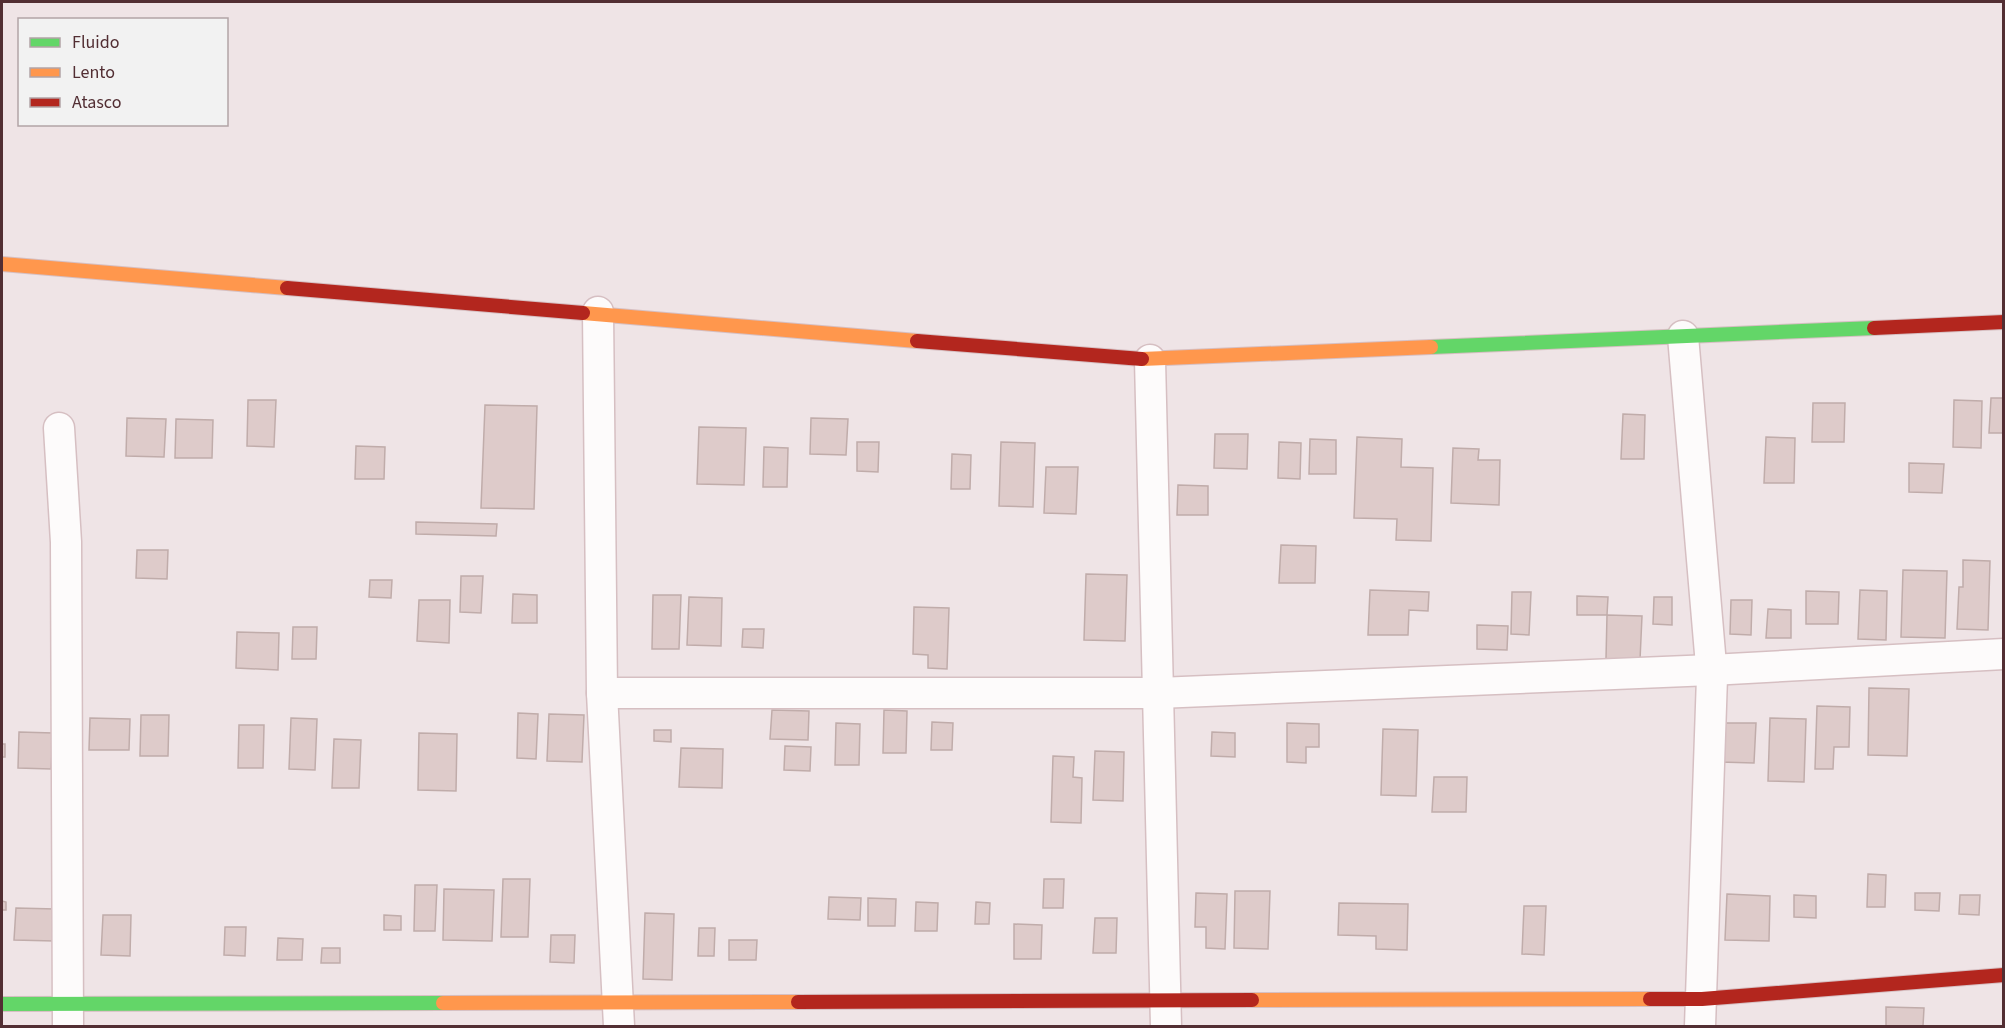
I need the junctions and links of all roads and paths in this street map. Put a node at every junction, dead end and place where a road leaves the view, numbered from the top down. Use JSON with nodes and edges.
{"nodes":[{"id":1,"x":2,"y":264,"type":"edge"},
{"id":2,"x":598,"y":312,"type":"junction"},
{"id":3,"x":2004,"y":322,"type":"edge"},
{"id":4,"x":1683,"y":336,"type":"junction"},
{"id":5,"x":1150,"y":360,"type":"junction"},
{"id":6,"x":58,"y":428,"type":"dead end"},
{"id":7,"x":2004,"y":654,"type":"edge"},
{"id":8,"x":1711,"y":670,"type":"junction"},
{"id":9,"x":602,"y":693,"type":"junction"},
{"id":10,"x":1158,"y":693,"type":"junction"},
{"id":11,"x":2004,"y":975,"type":"edge"},
{"id":12,"x":2,"y":1004,"type":"edge"},
{"id":13,"x":1701,"y":1013,"type":"edge"},
{"id":14,"x":619,"y":1014,"type":"edge"},
{"id":15,"x":1166,"y":1014,"type":"edge"},
{"id":16,"x":68,"y":1015,"type":"edge"}],
"edges":[{"from":1,"to":2,"type":"street"},
{"from":2,"to":5,"type":"street"},
{"from":2,"to":9,"type":"street"},
{"from":3,"to":4,"type":"street"},
{"from":4,"to":5,"type":"street"},
{"from":4,"to":8,"type":"street"},
{"from":5,"to":10,"type":"street"},
{"from":6,"to":16,"type":"street"},
{"from":7,"to":8,"type":"street"},
{"from":8,"to":10,"type":"street"},
{"from":8,"to":13,"type":"street"},
{"from":9,"to":10,"type":"street"},
{"from":9,"to":14,"type":"street"},
{"from":10,"to":15,"type":"street"},
{"from":11,"to":13,"type":"street"},
{"from":12,"to":16,"type":"street"},
{"from":13,"to":15,"type":"street"},
{"from":14,"to":15,"type":"street"},
{"from":14,"to":16,"type":"street"}]}
